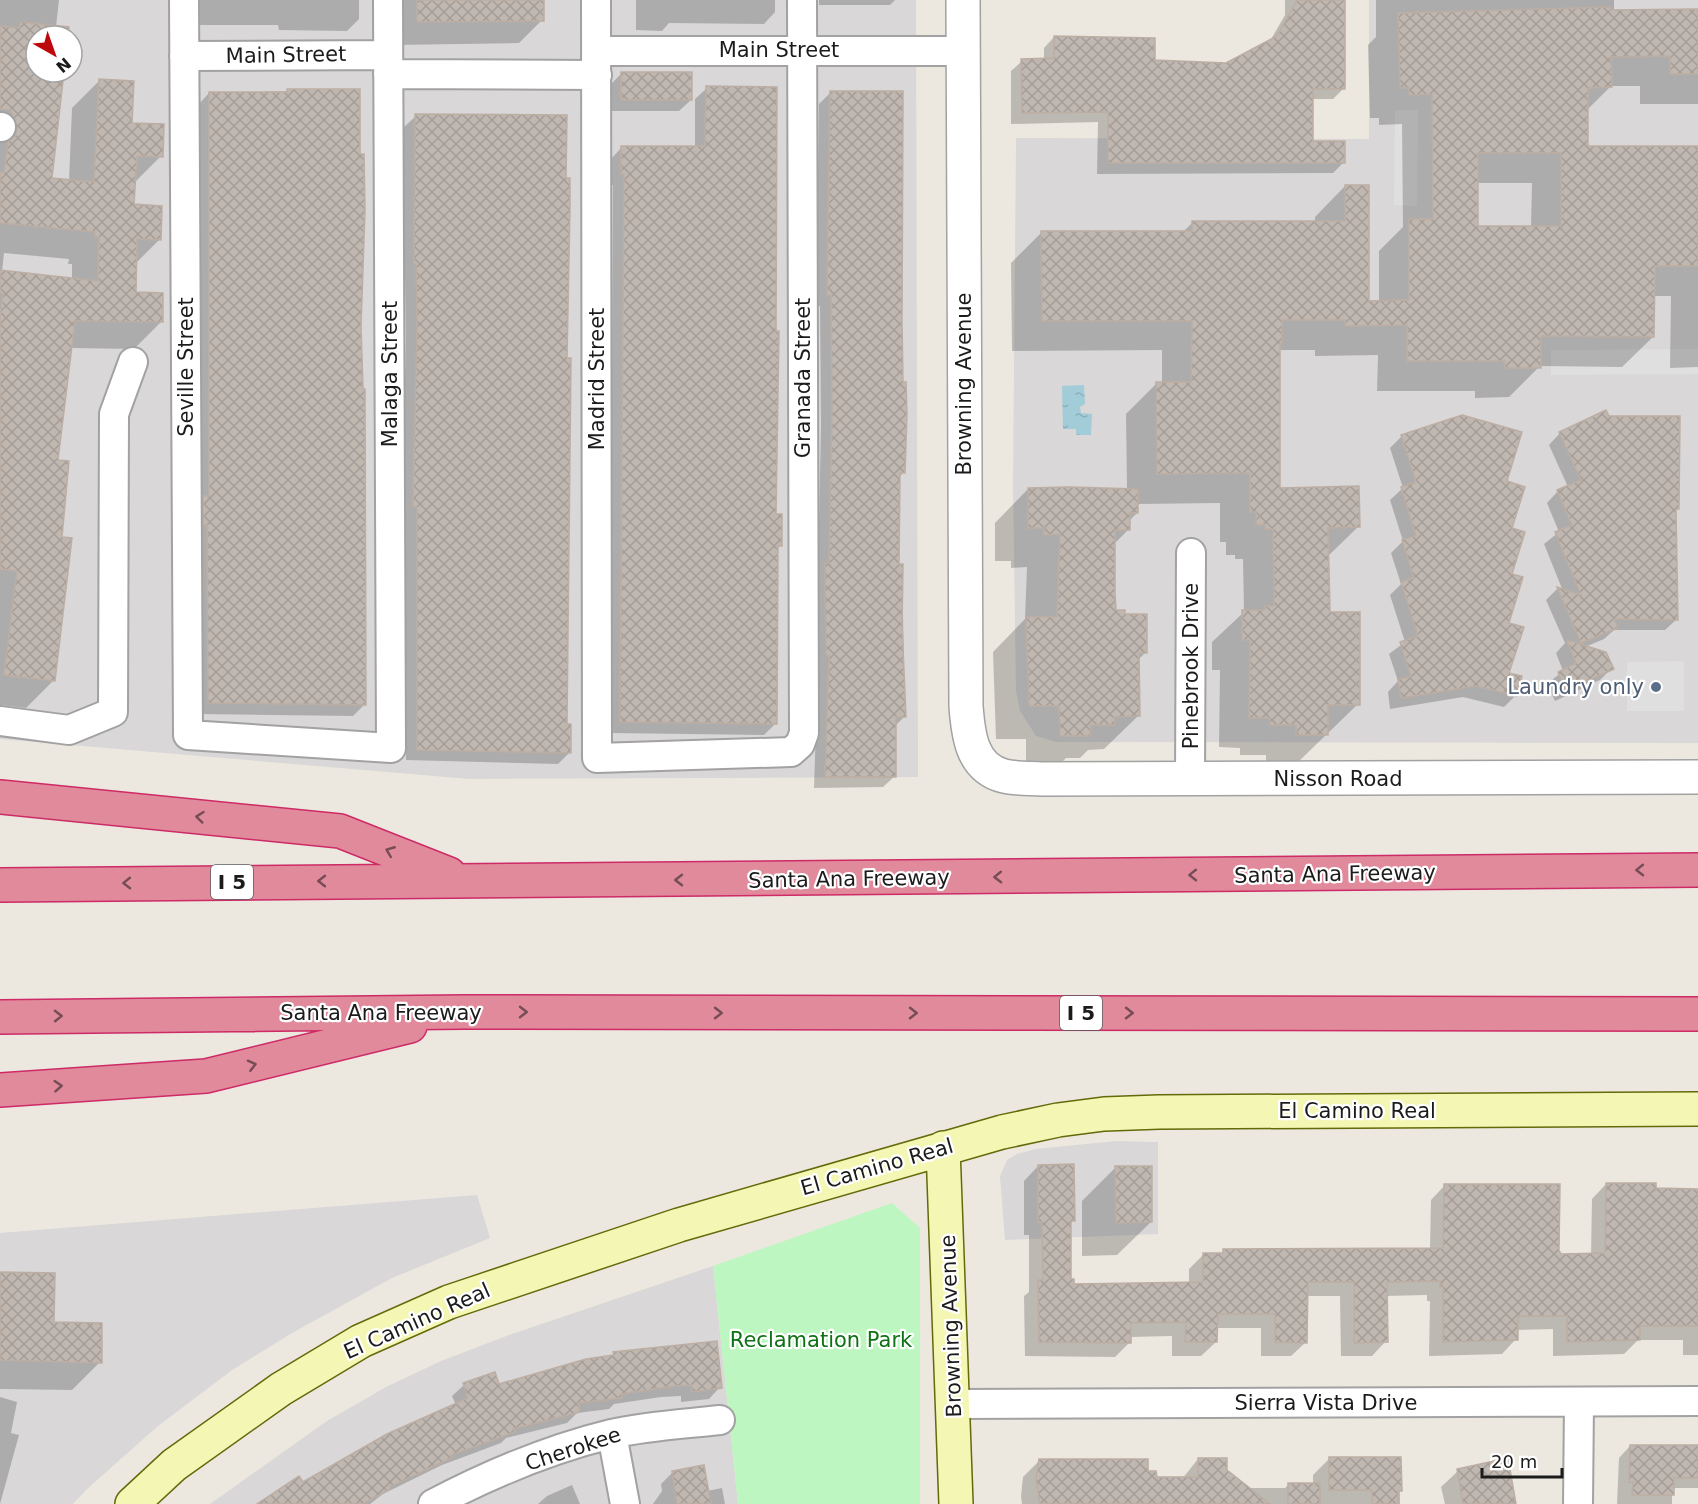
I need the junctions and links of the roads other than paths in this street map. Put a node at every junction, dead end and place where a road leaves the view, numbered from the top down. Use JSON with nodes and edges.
{"nodes":[{"id":1,"x":184,"y":0,"type":"edge"},
{"id":2,"x":388,"y":0,"type":"edge"},
{"id":3,"x":596,"y":0,"type":"edge"},
{"id":4,"x":802,"y":0,"type":"edge"},
{"id":5,"x":963,"y":0,"type":"edge"},
{"id":6,"x":802,"y":49,"type":"junction"},
{"id":7,"x":962,"y":51,"type":"junction"},
{"id":8,"x":184,"y":56,"type":"junction"},
{"id":9,"x":597,"y":63,"type":"junction"},
{"id":10,"x":388,"y":64,"type":"junction"},
{"id":11,"x":133,"y":362,"type":"dead end"},
{"id":12,"x":1191,"y":553,"type":"dead end"},
{"id":13,"x":0,"y":721,"type":"edge"},
{"id":14,"x":391,"y":748,"type":"joint"},
{"id":15,"x":597,"y":758,"type":"joint"},
{"id":16,"x":983,"y":764,"type":"joint"},
{"id":17,"x":1698,"y":777,"type":"edge"},
{"id":18,"x":1190,"y":779,"type":"junction"},
{"id":19,"x":0,"y":797,"type":"edge"},
{"id":20,"x":1698,"y":870,"type":"edge"},
{"id":21,"x":464,"y":880,"type":"junction"},
{"id":22,"x":0,"y":885,"type":"edge"},
{"id":23,"x":464,"y":1012,"type":"junction"},
{"id":24,"x":1698,"y":1014,"type":"edge"},
{"id":25,"x":0,"y":1017,"type":"edge"},
{"id":26,"x":0,"y":1090,"type":"edge"},
{"id":27,"x":1698,"y":1109,"type":"edge"},
{"id":28,"x":943,"y":1148,"type":"junction"},
{"id":29,"x":1698,"y":1401,"type":"edge"},
{"id":30,"x":1579,"y":1402,"type":"junction"},
{"id":31,"x":954,"y":1404,"type":"junction"},
{"id":32,"x":720,"y":1420,"type":"dead end"},
{"id":33,"x":612,"y":1434,"type":"junction"},
{"id":34,"x":132,"y":1504,"type":"edge"},
{"id":35,"x":433,"y":1504,"type":"edge"},
{"id":36,"x":625,"y":1504,"type":"edge"},
{"id":37,"x":956,"y":1504,"type":"edge"},
{"id":38,"x":1578,"y":1504,"type":"edge"}],
"edges":[{"from":1,"to":8,"type":"street","name":"Seville Street"},
{"from":2,"to":10,"type":"street","name":"Malaga Street"},
{"from":3,"to":9,"type":"street","name":"Madrid Street"},
{"from":4,"to":6,"type":"street","name":"Granada Street"},
{"from":5,"to":7,"type":"street","name":"Browning Avenue"},
{"from":6,"to":7,"type":"street","name":"Main Street"},
{"from":6,"to":9,"type":"street","name":"Main Street"},
{"from":6,"to":15,"type":"street","name":"Granada Street"},
{"from":7,"to":16,"type":"street","name":"Browning Avenue"},
{"from":8,"to":10,"type":"street","name":"Main Street"},
{"from":8,"to":14,"type":"street","name":"Seville Street"},
{"from":9,"to":10,"type":"street","name":"Main Street"},
{"from":9,"to":15,"type":"street","name":"Madrid Street"},
{"from":10,"to":14,"type":"street","name":"Malaga Street"},
{"from":11,"to":13,"type":"street"},
{"from":12,"to":18,"type":"street","name":"Pinebrook Drive"},
{"from":16,"to":18,"type":"street","name":"Nisson Road"},
{"from":17,"to":18,"type":"street","name":"Nisson Road"},
{"from":21,"to":19,"type":"highway","one_way":true},
{"from":20,"to":21,"type":"highway","name":"Santa Ana Freeway","number":"I 5","one_way":true},
{"from":21,"to":22,"type":"highway","name":"Santa Ana Freeway","number":"I 5","one_way":true},
{"from":23,"to":24,"type":"highway","name":"Santa Ana Freeway","number":"I 5","one_way":true},
{"from":25,"to":23,"type":"highway","name":"Santa Ana Freeway","number":"I 5","one_way":true},
{"from":26,"to":23,"type":"highway","one_way":true},
{"from":27,"to":28,"type":"main road","name":"El Camino Real"},
{"from":28,"to":31,"type":"main road","name":"Browning Avenue"},
{"from":28,"to":34,"type":"main road","name":"El Camino Real"},
{"from":29,"to":30,"type":"street","name":"Sierra Vista Drive"},
{"from":30,"to":31,"type":"street","name":"Sierra Vista Drive"},
{"from":30,"to":38,"type":"street"},
{"from":31,"to":37,"type":"main road","name":"Browning Avenue"},
{"from":32,"to":33,"type":"street","name":"Cherokee"},
{"from":33,"to":35,"type":"street","name":"Cherokee"},
{"from":33,"to":36,"type":"street"}]}
